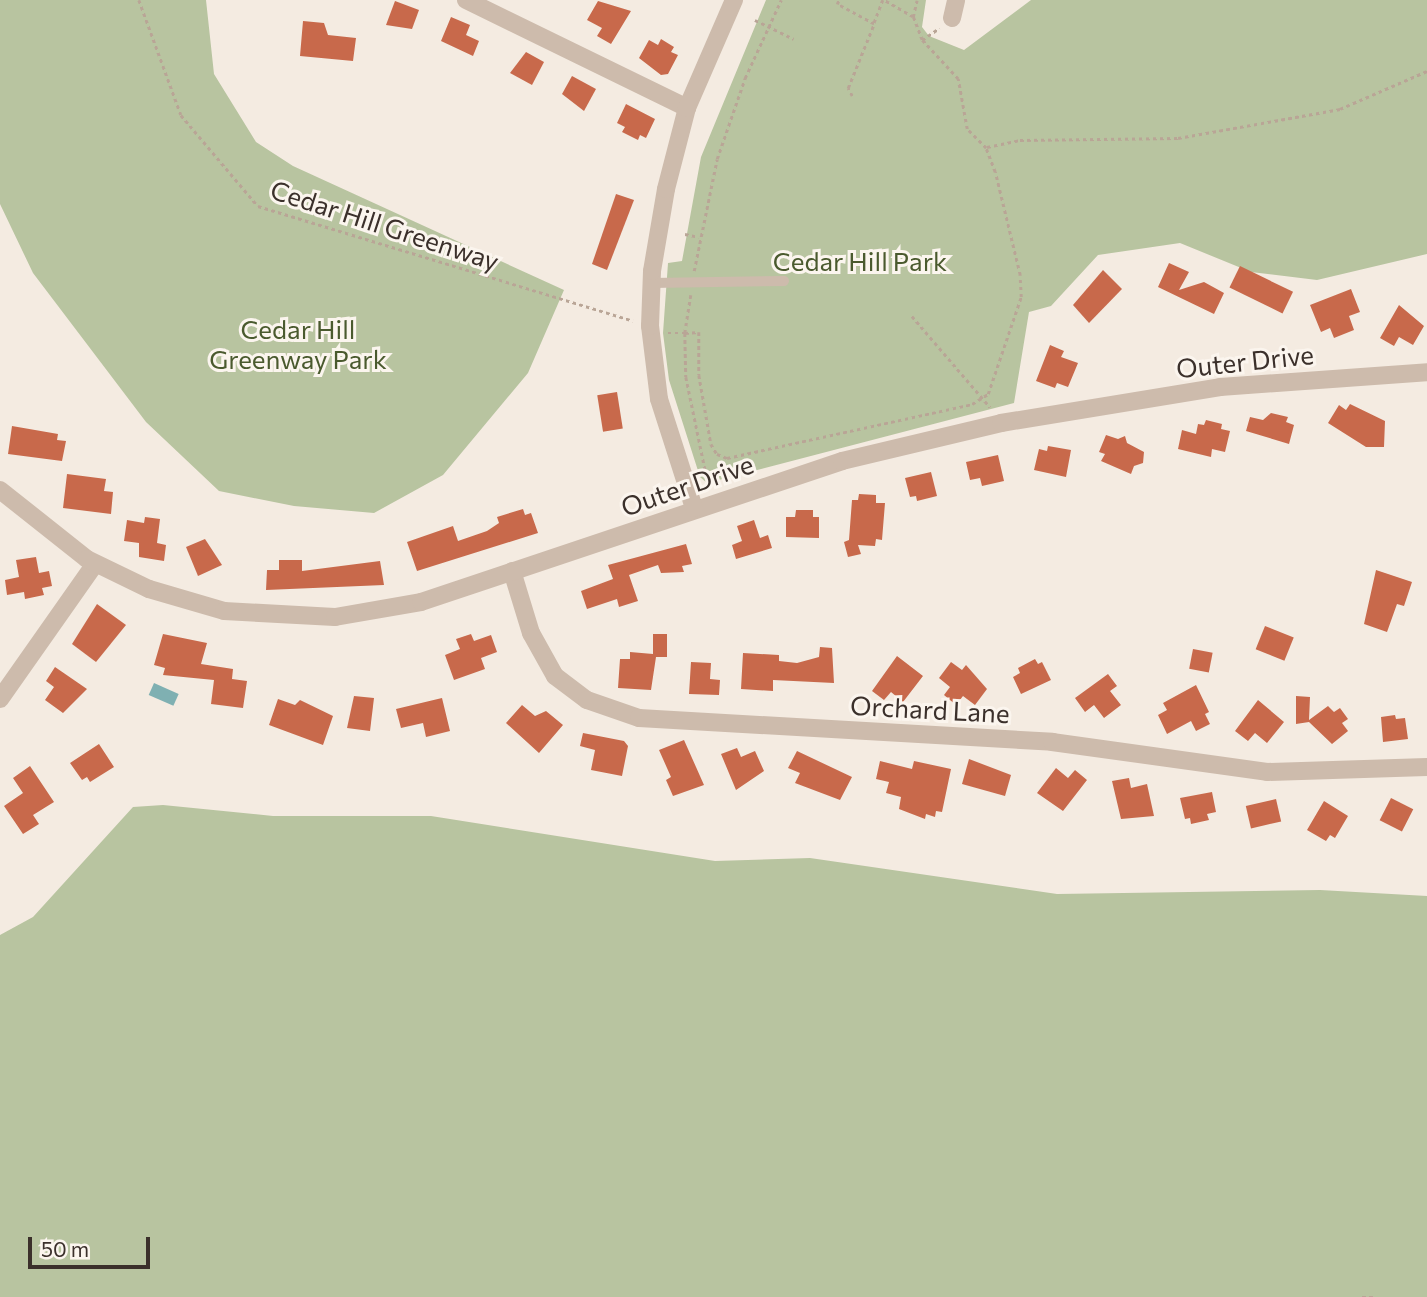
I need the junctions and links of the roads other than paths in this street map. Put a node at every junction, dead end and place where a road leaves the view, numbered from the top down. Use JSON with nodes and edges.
{"nodes":[{"id":1,"x":467,"y":0,"type":"edge"},
{"id":2,"x":734,"y":0,"type":"edge"},
{"id":3,"x":956,"y":0,"type":"edge"},
{"id":4,"x":952,"y":18,"type":"road end"},
{"id":5,"x":687,"y":107,"type":"junction"},
{"id":6,"x":784,"y":281,"type":"dead end"},
{"id":7,"x":652,"y":283,"type":"junction"},
{"id":8,"x":1427,"y":372,"type":"edge"},
{"id":9,"x":0,"y":490,"type":"edge"},
{"id":10,"x":694,"y":508,"type":"junction"},
{"id":11,"x":95,"y":564,"type":"junction"},
{"id":12,"x":512,"y":571,"type":"junction"},
{"id":13,"x":0,"y":699,"type":"edge"},
{"id":14,"x":1427,"y":767,"type":"edge"}],
"edges":[{"from":1,"to":5,"type":"street"},
{"from":2,"to":5,"type":"street"},
{"from":3,"to":4,"type":"street"},
{"from":5,"to":7,"type":"street"},
{"from":6,"to":7,"type":"lane"},
{"from":7,"to":10,"type":"street"},
{"from":8,"to":10,"type":"street","name":"Outer Drive"},
{"from":9,"to":11,"type":"street","name":"Outer Drive"},
{"from":10,"to":12,"type":"street","name":"Outer Drive"},
{"from":11,"to":12,"type":"street","name":"Outer Drive"},
{"from":11,"to":13,"type":"street"},
{"from":12,"to":14,"type":"street","name":"Orchard Lane"}]}
